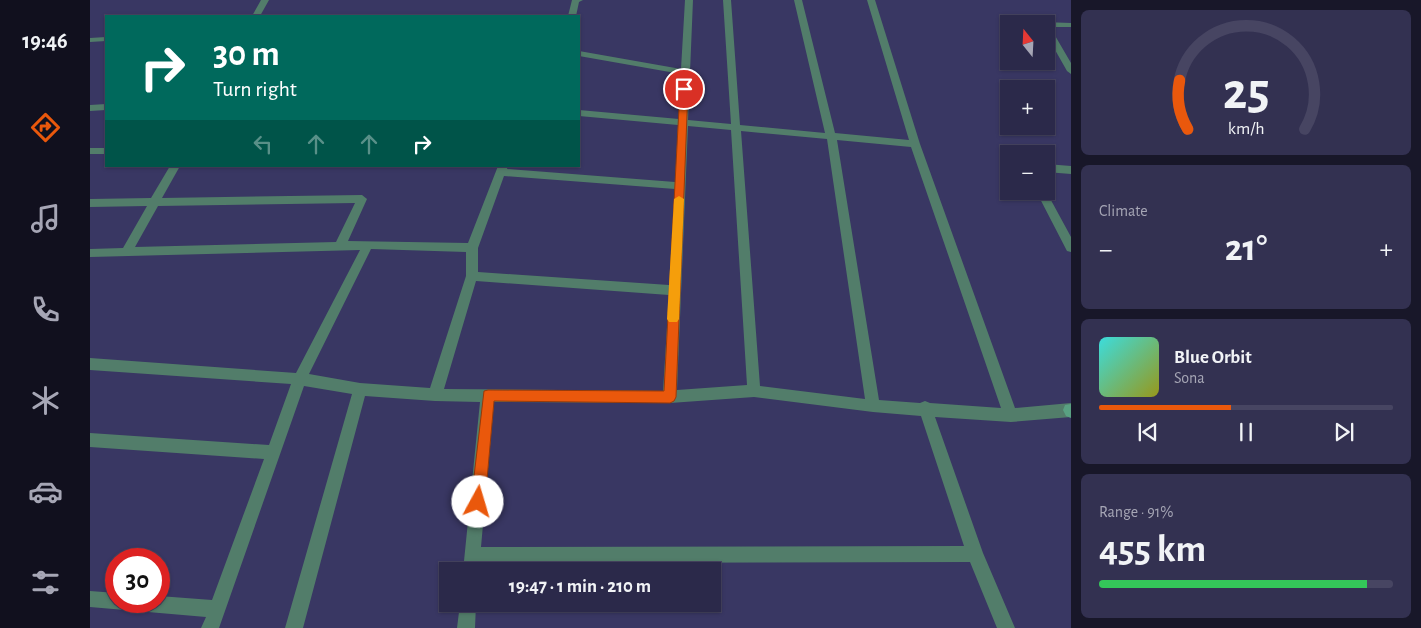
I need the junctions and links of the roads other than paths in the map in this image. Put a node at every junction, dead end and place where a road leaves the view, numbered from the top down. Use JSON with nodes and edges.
{"nodes":[{"id":1,"x":265,"y":0,"type":"edge"},
{"id":2,"x":579,"y":0,"type":"edge"},
{"id":3,"x":689,"y":0,"type":"edge"},
{"id":4,"x":727,"y":0,"type":"edge"},
{"id":5,"x":798,"y":0,"type":"edge"},
{"id":6,"x":871,"y":0,"type":"edge"},
{"id":7,"x":257,"y":15,"type":"edge"},
{"id":8,"x":572,"y":15,"type":"edge"},
{"id":9,"x":1055,"y":25,"type":"edge"},
{"id":10,"x":1071,"y":25,"type":"edge"},
{"id":11,"x":105,"y":39,"type":"edge"},
{"id":12,"x":90,"y":40,"type":"edge"},
{"id":13,"x":1055,"y":42,"type":"edge"},
{"id":14,"x":580,"y":53,"type":"edge"},
{"id":15,"x":1071,"y":71,"type":"edge"},
{"id":16,"x":685,"y":72,"type":"junction"},
{"id":17,"x":90,"y":108,"type":"edge"},
{"id":18,"x":105,"y":108,"type":"edge"},
{"id":19,"x":580,"y":113,"type":"edge"},
{"id":20,"x":682,"y":122,"type":"junction"},
{"id":21,"x":735,"y":128,"type":"junction"},
{"id":22,"x":831,"y":136,"type":"junction"},
{"id":23,"x":915,"y":144,"type":"junction"},
{"id":24,"x":90,"y":151,"type":"edge"},
{"id":25,"x":105,"y":151,"type":"edge"},
{"id":26,"x":173,"y":167,"type":"edge"},
{"id":27,"x":502,"y":169,"type":"edge"},
{"id":28,"x":1055,"y":169,"type":"edge"},
{"id":29,"x":1071,"y":170,"type":"edge"},
{"id":30,"x":680,"y":186,"type":"junction"},
{"id":31,"x":1046,"y":200,"type":"edge"},
{"id":32,"x":155,"y":202,"type":"junction"},
{"id":33,"x":90,"y":203,"type":"edge"},
{"id":34,"x":368,"y":245,"type":"junction"},
{"id":35,"x":340,"y":246,"type":"junction"},
{"id":36,"x":472,"y":248,"type":"junction"},
{"id":37,"x":1071,"y":248,"type":"edge"},
{"id":38,"x":126,"y":252,"type":"junction"},
{"id":39,"x":90,"y":253,"type":"edge"},
{"id":40,"x":472,"y":276,"type":"junction"},
{"id":41,"x":674,"y":290,"type":"junction"},
{"id":42,"x":90,"y":364,"type":"edge"},
{"id":43,"x":300,"y":378,"type":"junction"},
{"id":44,"x":360,"y":389,"type":"junction"},
{"id":45,"x":754,"y":391,"type":"junction"},
{"id":46,"x":435,"y":395,"type":"junction"},
{"id":47,"x":488,"y":395,"type":"junction"},
{"id":48,"x":670,"y":397,"type":"junction"},
{"id":49,"x":873,"y":406,"type":"junction"},
{"id":50,"x":925,"y":408,"type":"junction"},
{"id":51,"x":1071,"y":410,"type":"edge"},
{"id":52,"x":1011,"y":414,"type":"junction"},
{"id":53,"x":90,"y":440,"type":"edge"},
{"id":54,"x":274,"y":453,"type":"junction"},
{"id":55,"x":975,"y":554,"type":"junction"},
{"id":56,"x":472,"y":562,"type":"edge"},
{"id":57,"x":528,"y":562,"type":"edge"},
{"id":58,"x":90,"y":599,"type":"edge"},
{"id":59,"x":105,"y":600,"type":"edge"},
{"id":60,"x":170,"y":605,"type":"edge"},
{"id":61,"x":217,"y":609,"type":"junction"},
{"id":62,"x":467,"y":612,"type":"edge"},
{"id":63,"x":210,"y":628,"type":"edge"},
{"id":64,"x":294,"y":628,"type":"edge"},
{"id":65,"x":466,"y":628,"type":"edge"},
{"id":66,"x":1006,"y":628,"type":"edge"}],
"edges":[{"from":1,"to":7,"type":"street"},
{"from":2,"to":8,"type":"street"},
{"from":3,"to":16,"type":"street"},
{"from":4,"to":21,"type":"street"},
{"from":5,"to":22,"type":"street"},
{"from":6,"to":23,"type":"street"},
{"from":9,"to":10,"type":"street"},
{"from":11,"to":12,"type":"street"},
{"from":13,"to":15,"type":"street"},
{"from":14,"to":16,"type":"street"},
{"from":16,"to":20,"type":"street"},
{"from":17,"to":18,"type":"street"},
{"from":19,"to":20,"type":"street"},
{"from":20,"to":21,"type":"street"},
{"from":20,"to":30,"type":"street"},
{"from":21,"to":22,"type":"street"},
{"from":21,"to":45,"type":"street"},
{"from":22,"to":23,"type":"street"},
{"from":22,"to":49,"type":"street"},
{"from":23,"to":52,"type":"street"},
{"from":24,"to":25,"type":"street"},
{"from":26,"to":32,"type":"street"},
{"from":27,"to":30,"type":"street"},
{"from":27,"to":36,"type":"street"},
{"from":28,"to":29,"type":"street"},
{"from":30,"to":41,"type":"street"},
{"from":31,"to":37,"type":"street"},
{"from":32,"to":33,"type":"street"},
{"from":32,"to":35,"type":"street"},
{"from":32,"to":38,"type":"street"},
{"from":34,"to":35,"type":"street"},
{"from":34,"to":36,"type":"street"},
{"from":34,"to":43,"type":"street"},
{"from":35,"to":38,"type":"street"},
{"from":36,"to":40,"type":"street"},
{"from":38,"to":39,"type":"street"},
{"from":40,"to":41,"type":"street"},
{"from":40,"to":46,"type":"street"},
{"from":41,"to":48,"type":"street"},
{"from":42,"to":43,"type":"street"},
{"from":43,"to":44,"type":"street"},
{"from":43,"to":54,"type":"street"},
{"from":44,"to":46,"type":"street"},
{"from":44,"to":64,"type":"street"},
{"from":45,"to":48,"type":"street"},
{"from":45,"to":49,"type":"street"},
{"from":46,"to":47,"type":"street"},
{"from":47,"to":48,"type":"street"},
{"from":47,"to":56,"type":"street"},
{"from":49,"to":50,"type":"street"},
{"from":50,"to":52,"type":"street"},
{"from":50,"to":55,"type":"street"},
{"from":51,"to":52,"type":"street"},
{"from":53,"to":54,"type":"street"},
{"from":54,"to":61,"type":"street"},
{"from":55,"to":57,"type":"street"},
{"from":55,"to":66,"type":"street"},
{"from":58,"to":59,"type":"street"},
{"from":60,"to":61,"type":"street"},
{"from":61,"to":63,"type":"street"},
{"from":62,"to":65,"type":"street"}]}
